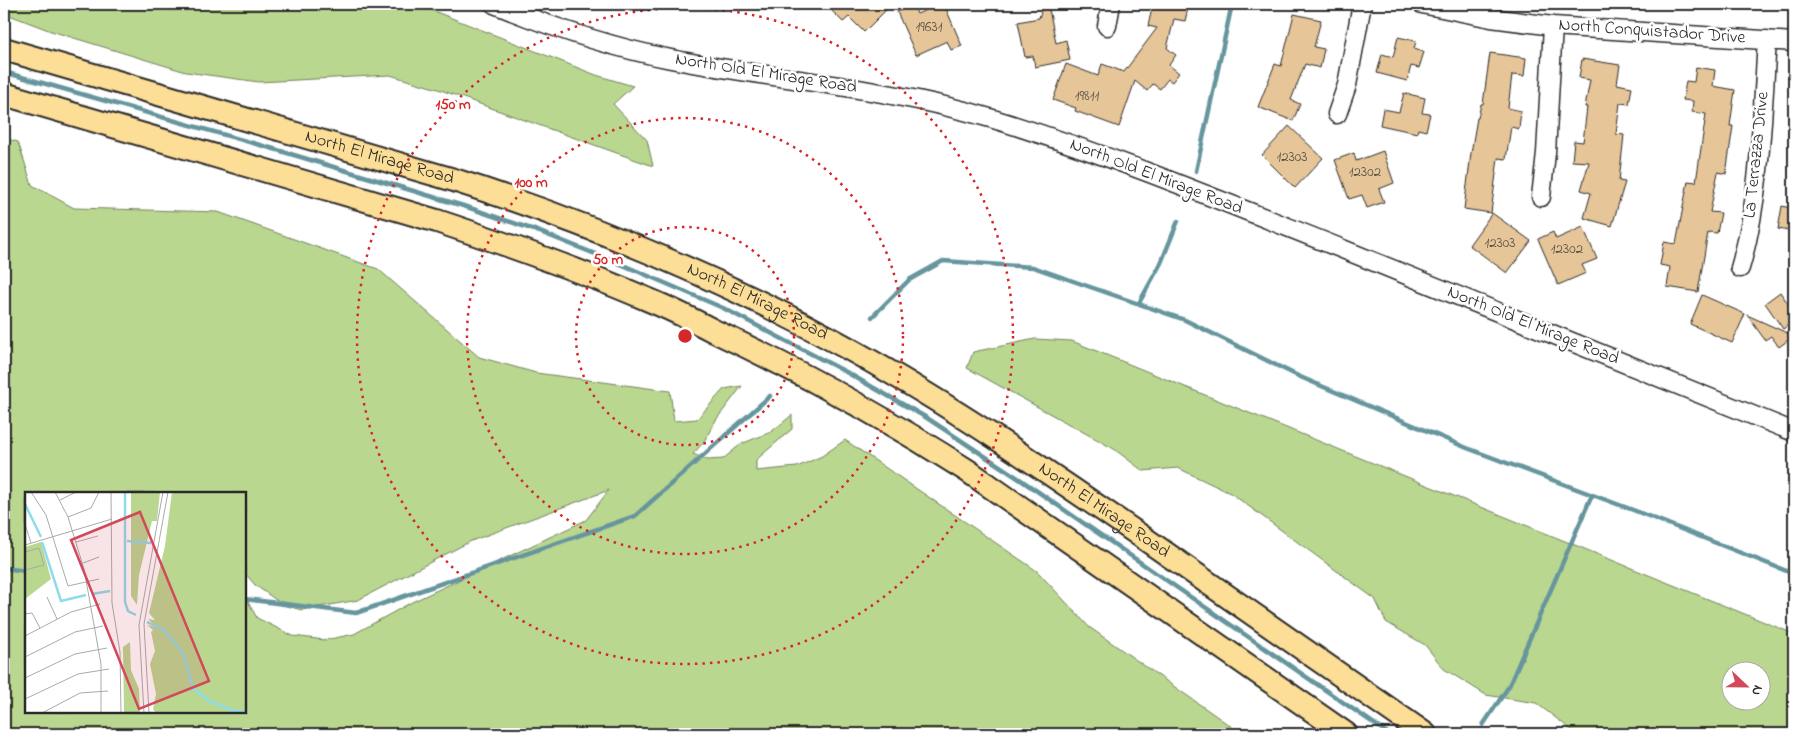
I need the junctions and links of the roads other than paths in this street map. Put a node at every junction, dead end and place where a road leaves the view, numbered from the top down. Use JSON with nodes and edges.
{"nodes":[{"id":1,"x":494,"y":4,"type":"edge"},
{"id":2,"x":1111,"y":4,"type":"edge"},
{"id":3,"x":1362,"y":4,"type":"edge"},
{"id":4,"x":1422,"y":4,"type":"edge"},
{"id":5,"x":1107,"y":26,"type":"dead end"},
{"id":6,"x":1553,"y":26,"type":"junction"},
{"id":7,"x":1767,"y":40,"type":"junction"},
{"id":8,"x":1794,"y":42,"type":"edge"},
{"id":9,"x":4,"y":49,"type":"edge"},
{"id":10,"x":4,"y":94,"type":"edge"},
{"id":11,"x":1338,"y":114,"type":"dead end"},
{"id":12,"x":1541,"y":197,"type":"dead end"},
{"id":13,"x":1740,"y":268,"type":"dead end"},
{"id":14,"x":1794,"y":432,"type":"edge"},
{"id":15,"x":1346,"y":734,"type":"edge"},
{"id":16,"x":1425,"y":734,"type":"edge"}],
"edges":[{"from":1,"to":14,"type":"street","name":"North Old El Mirage Road"},
{"from":2,"to":5,"type":"street"},
{"from":3,"to":11,"type":"street"},
{"from":4,"to":6,"type":"street","name":"North Conquistador Drive"},
{"from":6,"to":7,"type":"street","name":"North Conquistador Drive"},
{"from":6,"to":12,"type":"street"},
{"from":7,"to":8,"type":"street","name":"North Conquistador Drive"},
{"from":7,"to":13,"type":"street","name":"La Terrazza Drive"},
{"from":9,"to":16,"type":"main road","name":"North El Mirage Road"},
{"from":10,"to":15,"type":"main road"}]}
